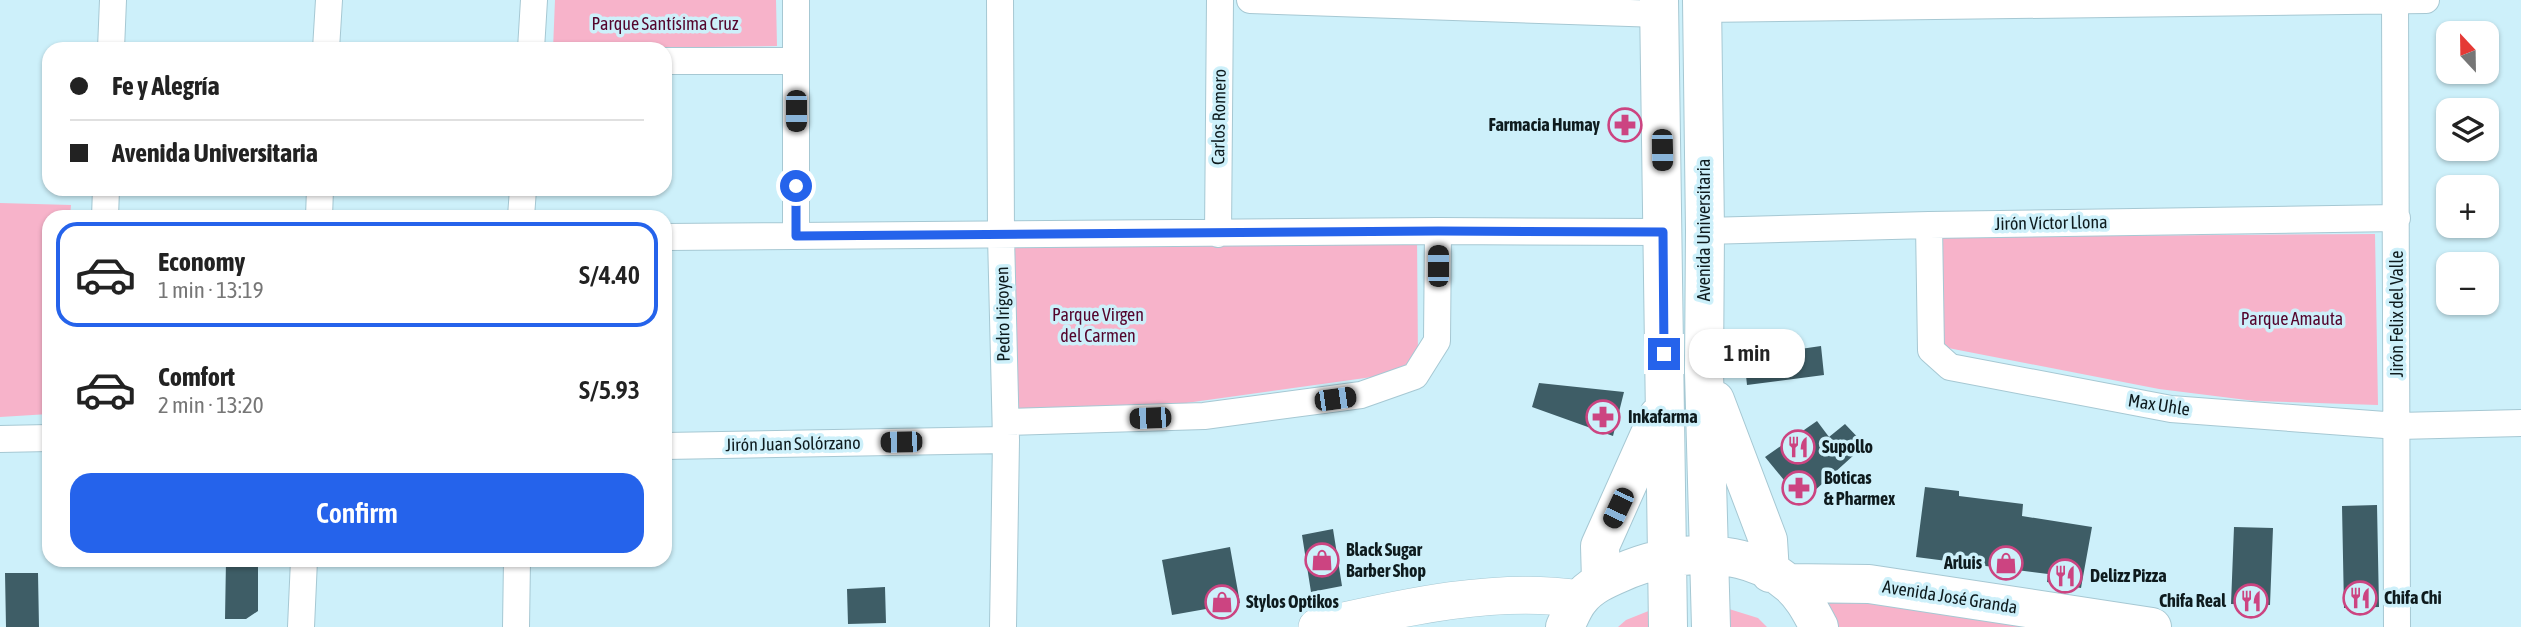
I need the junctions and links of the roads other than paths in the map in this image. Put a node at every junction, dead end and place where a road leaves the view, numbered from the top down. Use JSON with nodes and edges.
{"nodes":[{"id":1,"x":113,"y":0,"type":"edge"},
{"id":2,"x":328,"y":0,"type":"edge"},
{"id":3,"x":534,"y":0,"type":"edge"},
{"id":4,"x":796,"y":0,"type":"edge"},
{"id":5,"x":1000,"y":0,"type":"edge"},
{"id":6,"x":1220,"y":0,"type":"edge"},
{"id":7,"x":1250,"y":0,"type":"edge"},
{"id":8,"x":2263,"y":0,"type":"edge"},
{"id":9,"x":2426,"y":0,"type":"edge"},
{"id":10,"x":2395,"y":1,"type":"edge"},
{"id":11,"x":1702,"y":5,"type":"edge"},
{"id":12,"x":1659,"y":7,"type":"edge"},
{"id":13,"x":111,"y":42,"type":"edge"},
{"id":14,"x":326,"y":42,"type":"edge"},
{"id":15,"x":531,"y":42,"type":"edge"},
{"id":16,"x":672,"y":61,"type":"edge"},
{"id":17,"x":796,"y":61,"type":"junction"},
{"id":18,"x":2397,"y":218,"type":"junction"},
{"id":19,"x":1929,"y":225,"type":"junction"},
{"id":20,"x":1438,"y":231,"type":"junction"},
{"id":21,"x":1705,"y":231,"type":"junction"},
{"id":22,"x":1663,"y":232,"type":"junction"},
{"id":23,"x":1218,"y":234,"type":"junction"},
{"id":24,"x":796,"y":236,"type":"junction"},
{"id":25,"x":1002,"y":236,"type":"junction"},
{"id":26,"x":672,"y":237,"type":"edge"},
{"id":27,"x":1704,"y":372,"type":"junction"},
{"id":28,"x":1663,"y":405,"type":"junction"},
{"id":29,"x":2521,"y":423,"type":"edge"},
{"id":30,"x":2398,"y":426,"type":"junction"},
{"id":31,"x":1006,"y":431,"type":"junction"},
{"id":32,"x":42,"y":438,"type":"edge"},
{"id":33,"x":0,"y":439,"type":"edge"},
{"id":34,"x":672,"y":446,"type":"edge"},
{"id":35,"x":1709,"y":554,"type":"junction"},
{"id":36,"x":1666,"y":558,"type":"junction"},
{"id":37,"x":304,"y":567,"type":"edge"},
{"id":38,"x":517,"y":567,"type":"edge"},
{"id":39,"x":1779,"y":578,"type":"junction"},
{"id":40,"x":1582,"y":602,"type":"edge"},
{"id":41,"x":301,"y":627,"type":"edge"},
{"id":42,"x":516,"y":627,"type":"edge"},
{"id":43,"x":1003,"y":627,"type":"edge"},
{"id":44,"x":1317,"y":627,"type":"edge"},
{"id":45,"x":1668,"y":627,"type":"edge"},
{"id":46,"x":1711,"y":627,"type":"edge"},
{"id":47,"x":1819,"y":627,"type":"edge"},
{"id":48,"x":2152,"y":627,"type":"edge"},
{"id":49,"x":2398,"y":627,"type":"edge"}],
"edges":[{"from":1,"to":13,"type":"street"},
{"from":2,"to":14,"type":"street"},
{"from":3,"to":15,"type":"street"},
{"from":4,"to":17,"type":"street"},
{"from":5,"to":25,"type":"street","name":"Pedro Irigoyen"},
{"from":6,"to":23,"type":"street","name":"Carlos Romero"},
{"from":7,"to":12,"type":"street"},
{"from":8,"to":10,"type":"street"},
{"from":8,"to":11,"type":"street"},
{"from":9,"to":10,"type":"street"},
{"from":10,"to":18,"type":"street","name":"Jirón Felix del Valle"},
{"from":11,"to":21,"type":"main road","name":"Avenida Universitaria"},
{"from":12,"to":22,"type":"main road"},
{"from":16,"to":17,"type":"street"},
{"from":17,"to":24,"type":"street"},
{"from":18,"to":19,"type":"street","name":"Jirón Víctor Llona"},
{"from":18,"to":30,"type":"street","name":"Jirón Felix del Valle"},
{"from":19,"to":21,"type":"street","name":"Jirón Víctor Llona"},
{"from":19,"to":30,"type":"street","name":"Max Uhle"},
{"from":20,"to":22,"type":"street"},
{"from":20,"to":23,"type":"street"},
{"from":20,"to":31,"type":"street","name":"Jirón Juan Solórzano"},
{"from":21,"to":27,"type":"main road","name":"Avenida Universitaria"},
{"from":22,"to":28,"type":"main road"},
{"from":23,"to":25,"type":"street"},
{"from":24,"to":25,"type":"street"},
{"from":24,"to":26,"type":"street"},
{"from":25,"to":31,"type":"street","name":"Pedro Irigoyen"},
{"from":27,"to":35,"type":"main road","name":"Avenida Universitaria"},
{"from":27,"to":39,"type":"main road"},
{"from":28,"to":36,"type":"main road"},
{"from":28,"to":40,"type":"main road"},
{"from":29,"to":30,"type":"street","name":"Max Uhle"},
{"from":30,"to":49,"type":"street","name":"Jirón Felix del Valle"},
{"from":31,"to":34,"type":"street","name":"Jirón Juan Solórzano"},
{"from":31,"to":43,"type":"street","name":"Pedro Irigoyen"},
{"from":32,"to":33,"type":"street"},
{"from":35,"to":36,"type":"main road"},
{"from":35,"to":39,"type":"main road"},
{"from":35,"to":46,"type":"main road","name":"Avenida Universitaria"},
{"from":36,"to":40,"type":"main road"},
{"from":36,"to":45,"type":"main road"},
{"from":37,"to":41,"type":"street"},
{"from":38,"to":42,"type":"street"},
{"from":39,"to":47,"type":"main road"},
{"from":39,"to":48,"type":"main road","name":"Avenida José Granda"},
{"from":40,"to":44,"type":"main road"}]}
